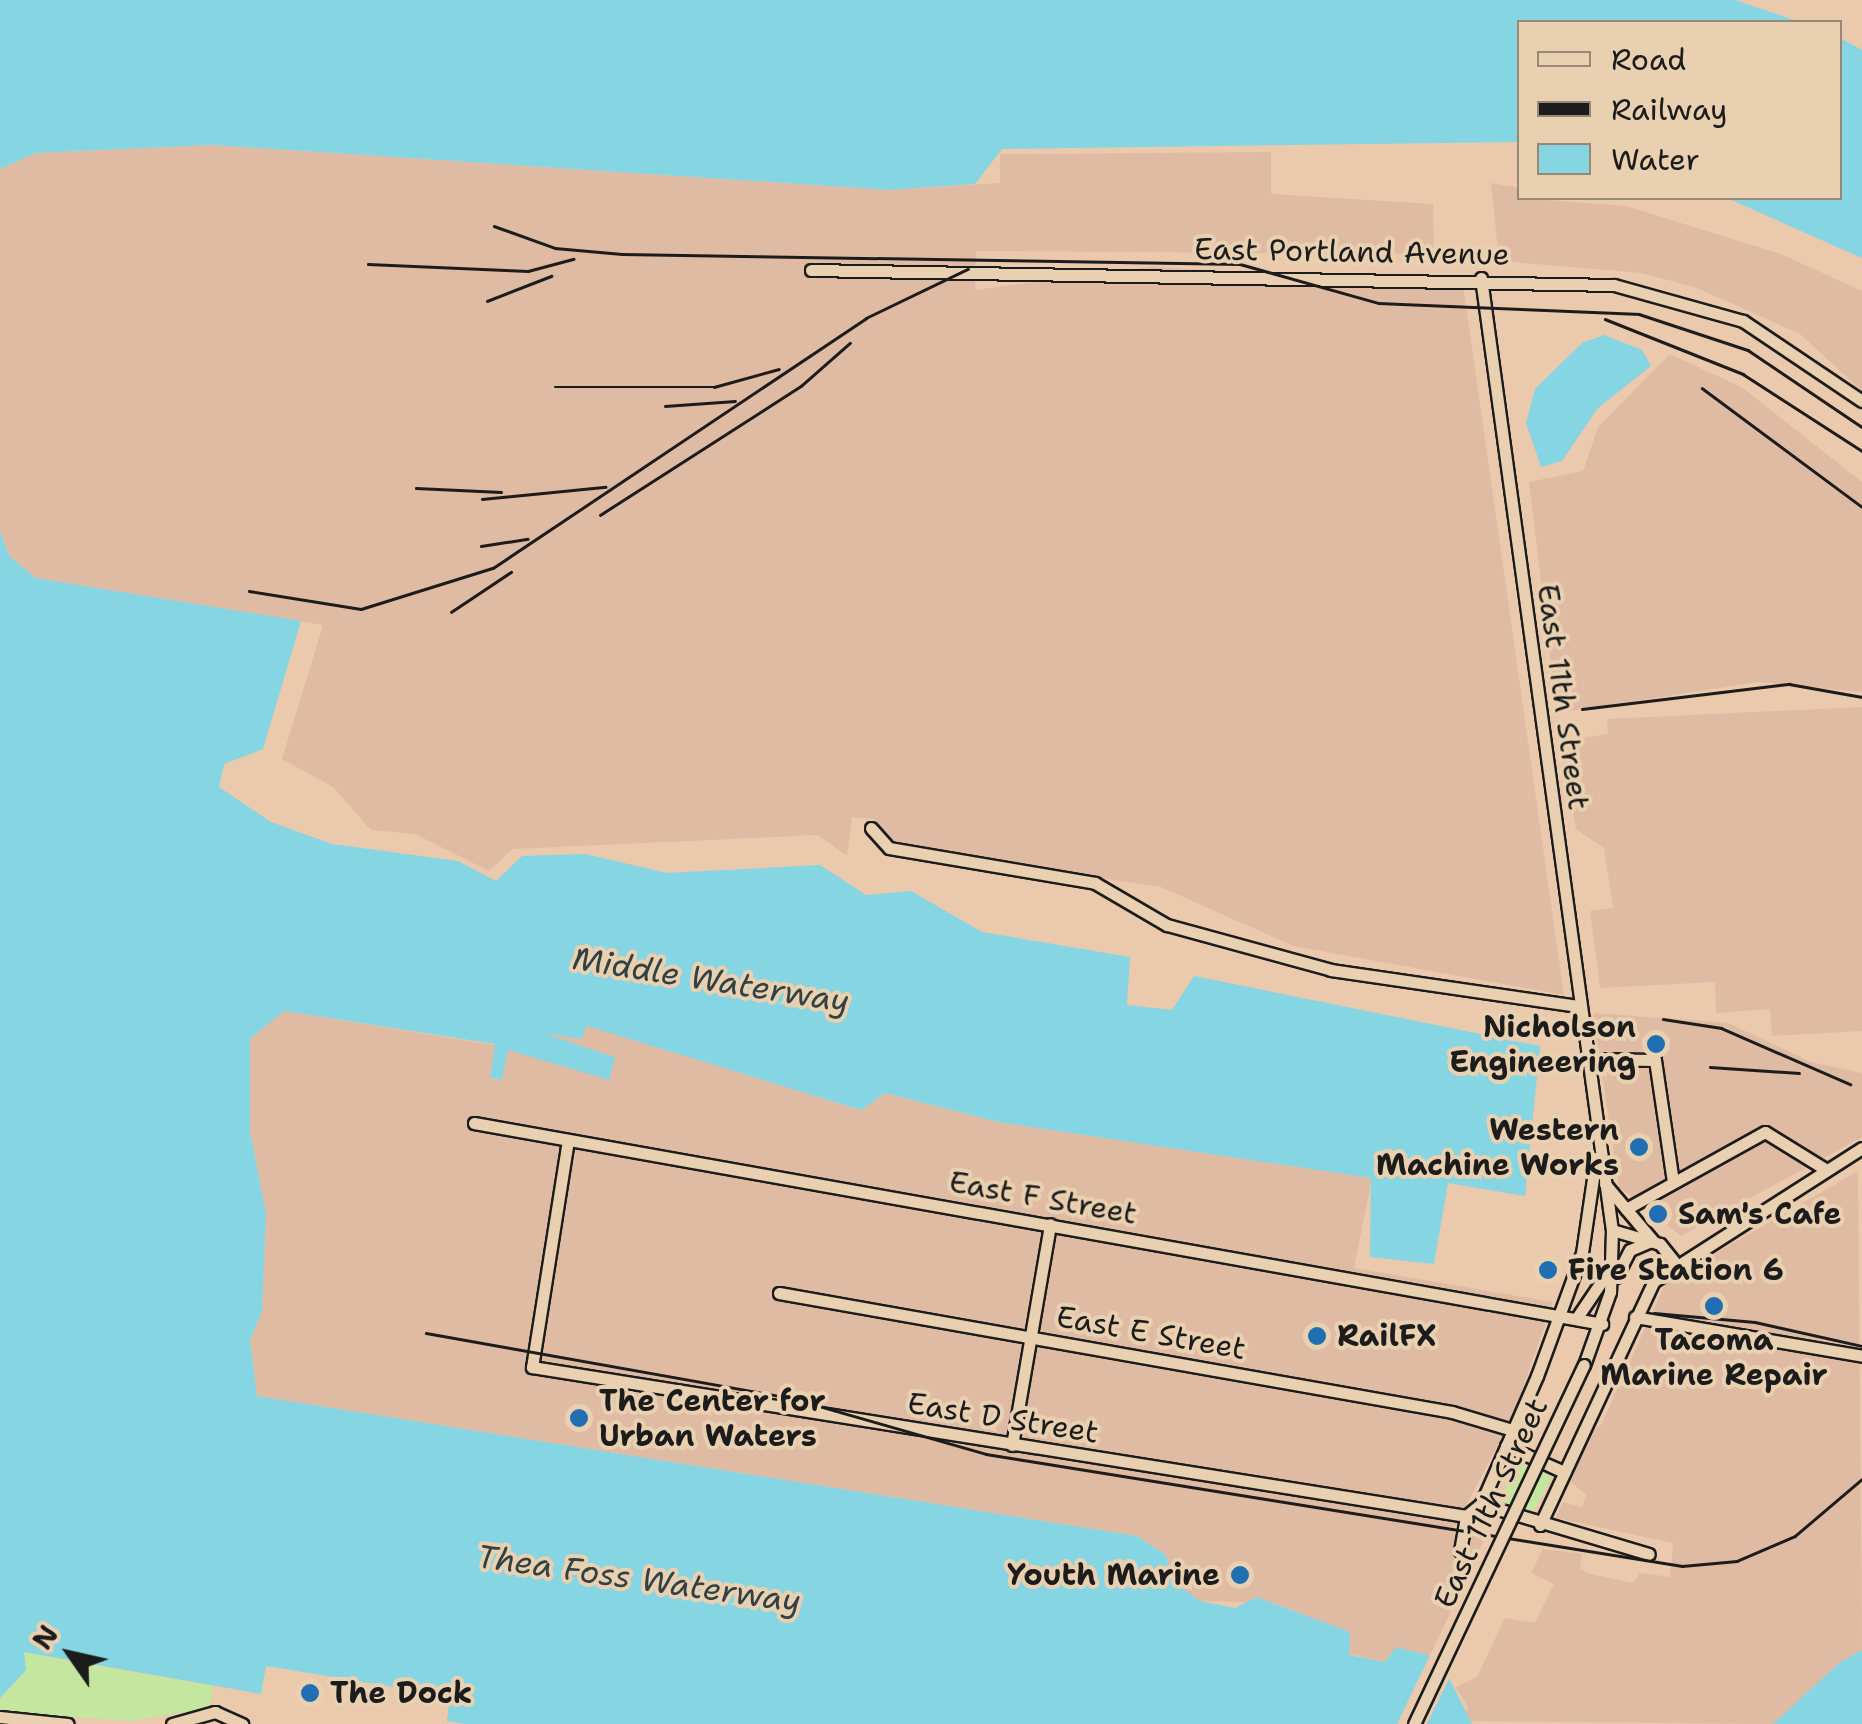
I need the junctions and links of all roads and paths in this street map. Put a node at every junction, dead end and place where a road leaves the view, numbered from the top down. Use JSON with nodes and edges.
{"nodes":[{"id":1,"x":810,"y":270,"type":"dead end"},
{"id":2,"x":1481,"y":278,"type":"junction"},
{"id":3,"x":1862,"y":401,"type":"edge"},
{"id":4,"x":872,"y":828,"type":"dead end"},
{"id":5,"x":1579,"y":1006,"type":"junction"},
{"id":6,"x":1588,"y":1060,"type":"junction"},
{"id":7,"x":474,"y":1123,"type":"dead end"},
{"id":8,"x":1596,"y":1124,"type":"junction"},
{"id":9,"x":568,"y":1140,"type":"junction"},
{"id":10,"x":1862,"y":1148,"type":"edge"},
{"id":11,"x":1825,"y":1170,"type":"junction"},
{"id":12,"x":1673,"y":1182,"type":"junction"},
{"id":13,"x":1605,"y":1184,"type":"junction"},
{"id":14,"x":1626,"y":1209,"type":"junction"},
{"id":15,"x":1050,"y":1224,"type":"junction"},
{"id":16,"x":1612,"y":1230,"type":"junction"},
{"id":17,"x":1653,"y":1241,"type":"junction"},
{"id":18,"x":1613,"y":1246,"type":"junction"},
{"id":19,"x":1674,"y":1261,"type":"junction"},
{"id":20,"x":1610,"y":1292,"type":"junction"},
{"id":21,"x":779,"y":1293,"type":"dead end"},
{"id":22,"x":1555,"y":1315,"type":"junction"},
{"id":23,"x":1635,"y":1318,"type":"junction"},
{"id":24,"x":1576,"y":1319,"type":"junction"},
{"id":25,"x":1602,"y":1324,"type":"junction"},
{"id":26,"x":1030,"y":1336,"type":"junction"},
{"id":27,"x":1862,"y":1356,"type":"edge"},
{"id":28,"x":1512,"y":1430,"type":"junction"},
{"id":29,"x":1012,"y":1445,"type":"junction"},
{"id":30,"x":1506,"y":1446,"type":"junction"},
{"id":31,"x":1564,"y":1472,"type":"junction"},
{"id":32,"x":1481,"y":1504,"type":"junction"},
{"id":33,"x":1466,"y":1516,"type":"junction"},
{"id":34,"x":1540,"y":1525,"type":"junction"},
{"id":35,"x":1460,"y":1551,"type":"dead end"},
{"id":36,"x":1650,"y":1554,"type":"dead end"},
{"id":37,"x":0,"y":1717,"type":"edge"},
{"id":38,"x":68,"y":1724,"type":"edge"},
{"id":39,"x":172,"y":1724,"type":"edge"},
{"id":40,"x":242,"y":1724,"type":"edge"},
{"id":41,"x":1414,"y":1724,"type":"edge"}],
"edges":[{"from":1,"to":2,"type":"street","name":"East Portland Avenue"},
{"from":2,"to":3,"type":"street","name":"East Portland Avenue"},
{"from":2,"to":5,"type":"street","name":"East 11th Street"},
{"from":4,"to":5,"type":"street"},
{"from":5,"to":6,"type":"street","name":"East 11th Street"},
{"from":6,"to":8,"type":"street","name":"East 11th Street"},
{"from":6,"to":12,"type":"street"},
{"from":7,"to":9,"type":"street","name":"East F Street"},
{"from":8,"to":13,"type":"street","name":"East 11th Street"},
{"from":8,"to":22,"type":"street","name":"East 11th Street"},
{"from":9,"to":15,"type":"street","name":"East F Street"},
{"from":9,"to":29,"type":"street","name":"East D Street"},
{"from":10,"to":11,"type":"street"},
{"from":11,"to":12,"type":"street"},
{"from":11,"to":19,"type":"street"},
{"from":12,"to":14,"type":"street"},
{"from":13,"to":14,"type":"street"},
{"from":13,"to":16,"type":"street","name":"East 11th Street"},
{"from":14,"to":17,"type":"street"},
{"from":15,"to":22,"type":"street","name":"East F Street"},
{"from":15,"to":26,"type":"street"},
{"from":16,"to":17,"type":"street"},
{"from":16,"to":18,"type":"street","name":"East 11th Street"},
{"from":17,"to":19,"type":"street"},
{"from":17,"to":20,"type":"street"},
{"from":18,"to":20,"type":"street","name":"East 11th Street"},
{"from":18,"to":24,"type":"street"},
{"from":19,"to":23,"type":"street","name":"East 11th Street"},
{"from":20,"to":25,"type":"street","name":"East 11th Street"},
{"from":21,"to":26,"type":"street","name":"East E Street"},
{"from":22,"to":24,"type":"street","name":"East F Street"},
{"from":22,"to":28,"type":"street","name":"East 11th Street"},
{"from":23,"to":27,"type":"street"},
{"from":23,"to":31,"type":"street","name":"East 11th Street"},
{"from":24,"to":25,"type":"street","name":"East F Street"},
{"from":25,"to":41,"type":"street","name":"East 11th Street","bridge":true},
{"from":26,"to":28,"type":"street","name":"East E Street"},
{"from":26,"to":29,"type":"street"},
{"from":28,"to":30,"type":"street","name":"East 11th Street"},
{"from":29,"to":33,"type":"street","name":"East D Street"},
{"from":30,"to":31,"type":"street"},
{"from":30,"to":32,"type":"street","name":"East 11th Street"},
{"from":31,"to":34,"type":"street","name":"East 11th Street"},
{"from":32,"to":33,"type":"street","name":"East 11th Street"},
{"from":32,"to":34,"type":"street"},
{"from":33,"to":35,"type":"street","name":"East 11th Street"},
{"from":34,"to":36,"type":"street"},
{"from":37,"to":38,"type":"street"},
{"from":39,"to":40,"type":"street"}]}
